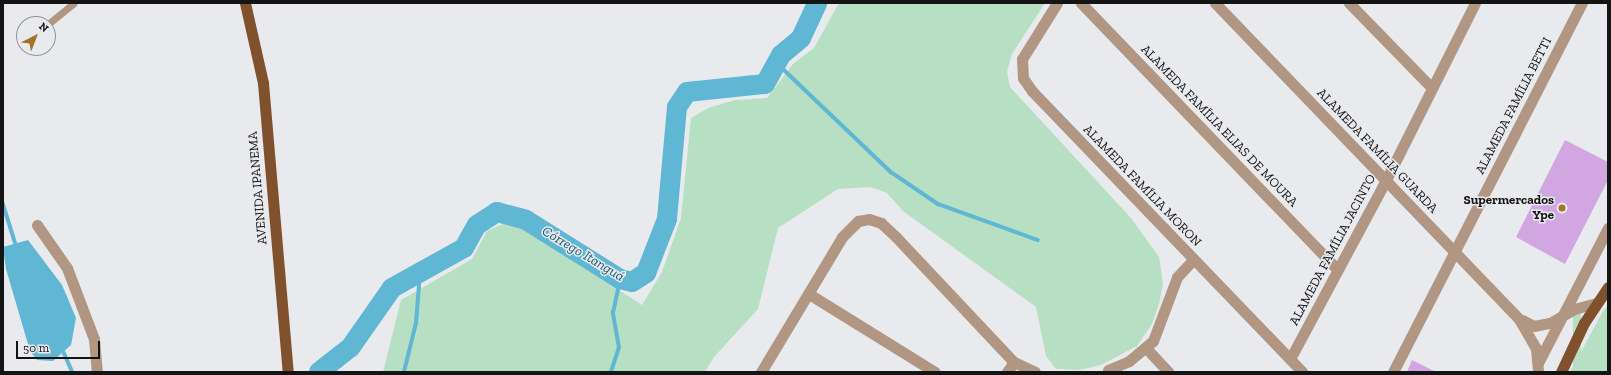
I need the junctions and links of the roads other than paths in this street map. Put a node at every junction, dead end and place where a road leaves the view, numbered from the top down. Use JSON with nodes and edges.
{"nodes":[{"id":1,"x":74,"y":3,"type":"edge"},
{"id":2,"x":245,"y":3,"type":"edge"},
{"id":3,"x":1057,"y":3,"type":"edge"},
{"id":4,"x":1081,"y":3,"type":"edge"},
{"id":5,"x":1215,"y":3,"type":"edge"},
{"id":6,"x":1349,"y":3,"type":"edge"},
{"id":7,"x":1475,"y":3,"type":"edge"},
{"id":8,"x":1582,"y":3,"type":"edge"},
{"id":9,"x":56,"y":18,"type":"edge"},
{"id":10,"x":1431,"y":87,"type":"junction"},
{"id":11,"x":1386,"y":180,"type":"junction"},
{"id":12,"x":37,"y":224,"type":"dead end"},
{"id":13,"x":1608,"y":228,"type":"edge"},
{"id":14,"x":1456,"y":253,"type":"junction"},
{"id":15,"x":1193,"y":260,"type":"junction"},
{"id":16,"x":1337,"y":269,"type":"junction"},
{"id":17,"x":1608,"y":287,"type":"edge"},
{"id":18,"x":809,"y":294,"type":"junction"},
{"id":19,"x":1608,"y":298,"type":"edge"},
{"id":20,"x":1596,"y":303,"type":"junction"},
{"id":21,"x":1565,"y":313,"type":"junction"},
{"id":22,"x":1519,"y":319,"type":"junction"},
{"id":23,"x":1146,"y":348,"type":"junction"},
{"id":24,"x":1290,"y":359,"type":"junction"},
{"id":25,"x":1014,"y":362,"type":"junction"},
{"id":26,"x":1539,"y":367,"type":"edge"},
{"id":27,"x":287,"y":369,"type":"edge"},
{"id":28,"x":1108,"y":370,"type":"dead end"},
{"id":29,"x":97,"y":372,"type":"edge"},
{"id":30,"x":761,"y":372,"type":"edge"},
{"id":31,"x":935,"y":372,"type":"edge"},
{"id":32,"x":1007,"y":372,"type":"edge"},
{"id":33,"x":1035,"y":372,"type":"edge"},
{"id":34,"x":1168,"y":372,"type":"edge"},
{"id":35,"x":1302,"y":372,"type":"edge"},
{"id":36,"x":1393,"y":372,"type":"edge"},
{"id":37,"x":1534,"y":372,"type":"edge"},
{"id":38,"x":1561,"y":372,"type":"edge"}],
"edges":[{"from":1,"to":9,"type":"lane"},
{"from":2,"to":27,"type":"main road","name":"AVENIDA IPANEMA"},
{"from":3,"to":15,"type":"street","name":"ALAMEDA FAMÍLIA MORON"},
{"from":4,"to":16,"type":"street","name":"ALAMEDA FAMÍLIA ELIAS DE MOURA"},
{"from":5,"to":11,"type":"street","name":"ALAMEDA FAMÍLIA GUARDA"},
{"from":6,"to":10,"type":"street"},
{"from":7,"to":10,"type":"street","name":"ALAMEDA FAMÍLIA JACINTO"},
{"from":8,"to":14,"type":"street","name":"ALAMEDA FAMÍLIA BETTI"},
{"from":10,"to":11,"type":"street","name":"ALAMEDA FAMÍLIA JACINTO"},
{"from":11,"to":14,"type":"street","name":"ALAMEDA FAMÍLIA GUARDA"},
{"from":11,"to":16,"type":"street","name":"ALAMEDA FAMÍLIA JACINTO"},
{"from":12,"to":29,"type":"street"},
{"from":13,"to":21,"type":"street"},
{"from":14,"to":22,"type":"street","name":"ALAMEDA FAMÍLIA GUARDA"},
{"from":14,"to":36,"type":"street","name":"ALAMEDA FAMÍLIA BETTI"},
{"from":15,"to":23,"type":"street"},
{"from":15,"to":24,"type":"street","name":"ALAMEDA FAMÍLIA MORON"},
{"from":16,"to":24,"type":"street","name":"ALAMEDA FAMÍLIA JACINTO"},
{"from":17,"to":20,"type":"main road"},
{"from":18,"to":25,"type":"street"},
{"from":18,"to":30,"type":"street"},
{"from":18,"to":31,"type":"street"},
{"from":19,"to":20,"type":"main road"},
{"from":20,"to":21,"type":"street","name":"ALAMEDA FAMÍLIA GUARDA"},
{"from":20,"to":38,"type":"main road"},
{"from":21,"to":22,"type":"street","name":"ALAMEDA FAMÍLIA GUARDA"},
{"from":21,"to":26,"type":"street"},
{"from":22,"to":26,"type":"street","name":"ALAMEDA FAMÍLIA GUARDA"},
{"from":23,"to":28,"type":"street"},
{"from":23,"to":34,"type":"street"},
{"from":24,"to":35,"type":"street","name":"ALAMEDA FAMÍLIA MORON"},
{"from":25,"to":32,"type":"street"},
{"from":25,"to":33,"type":"street"},
{"from":26,"to":37,"type":"street"}]}
